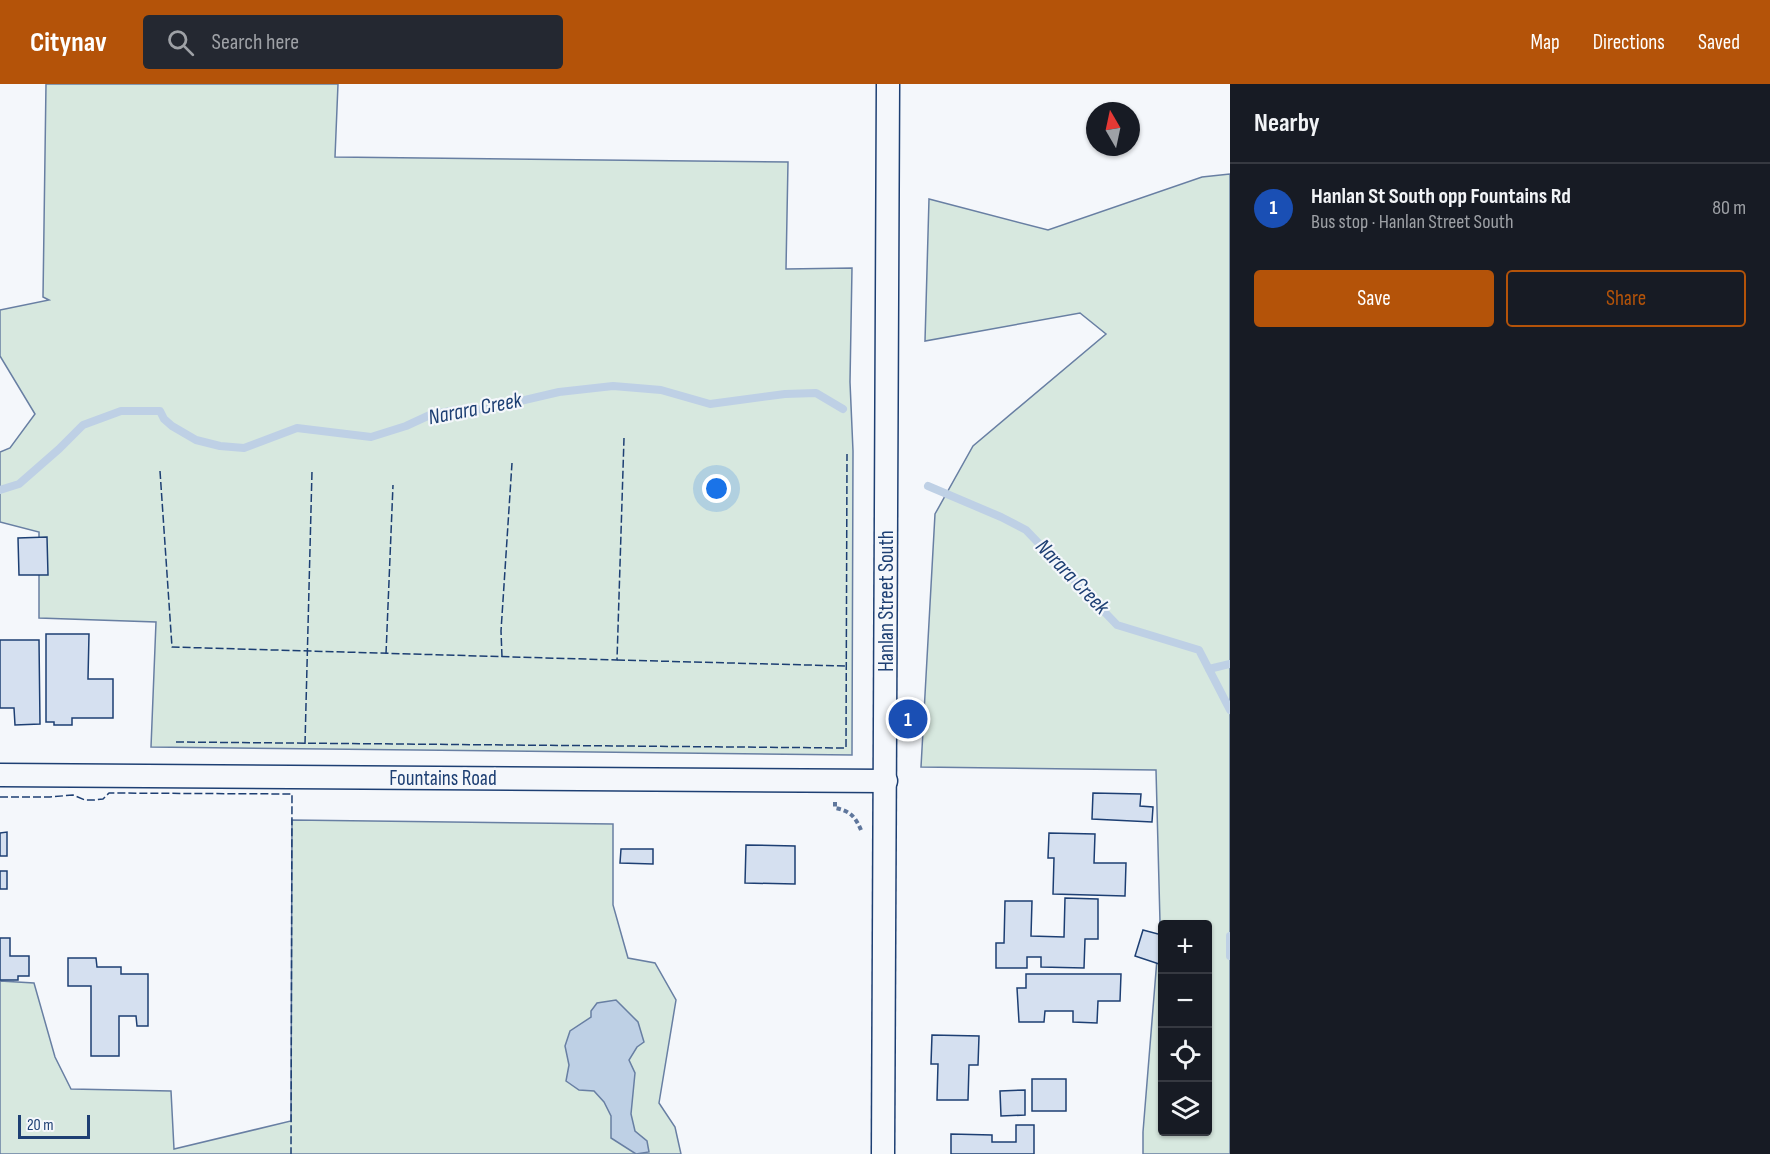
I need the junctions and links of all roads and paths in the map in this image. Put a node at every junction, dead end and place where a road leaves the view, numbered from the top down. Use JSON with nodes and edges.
{"nodes":[{"id":1,"x":888,"y":84,"type":"edge"},
{"id":2,"x":0,"y":775,"type":"edge"},
{"id":3,"x":836,"y":780,"type":"junction"},
{"id":4,"x":886,"y":781,"type":"junction"},
{"id":5,"x":861,"y":832,"type":"dead end"},
{"id":6,"x":883,"y":1154,"type":"edge"}],
"edges":[{"from":1,"to":4,"type":"street","name":"Hanlan Street South"},
{"from":2,"to":3,"type":"street","name":"Fountains Road"},
{"from":3,"to":4,"type":"street","name":"Fountains Road"},
{"from":3,"to":5,"type":"path"},
{"from":4,"to":6,"type":"street","name":"Hanlan Street South"}]}
